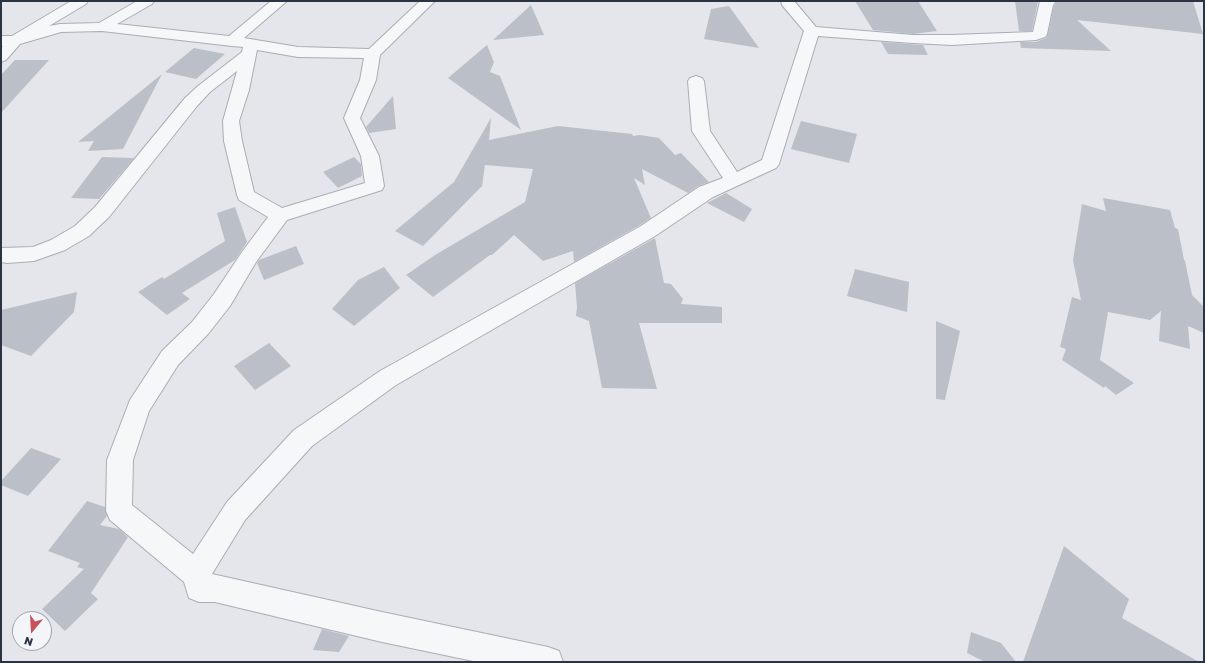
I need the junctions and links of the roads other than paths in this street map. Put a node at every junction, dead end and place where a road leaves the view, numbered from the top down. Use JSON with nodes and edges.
{"nodes":[{"id":1,"x":80,"y":1,"type":"edge"},
{"id":2,"x":147,"y":1,"type":"edge"},
{"id":3,"x":280,"y":1,"type":"edge"},
{"id":4,"x":428,"y":1,"type":"edge"},
{"id":5,"x":1049,"y":1,"type":"edge"},
{"id":6,"x":786,"y":2,"type":"edge"},
{"id":7,"x":102,"y":27,"type":"junction"},
{"id":8,"x":812,"y":31,"type":"junction"},
{"id":9,"x":8,"y":41,"type":"edge"},
{"id":10,"x":244,"y":46,"type":"junction"},
{"id":11,"x":373,"y":54,"type":"junction"},
{"id":12,"x":1,"y":57,"type":"edge"},
{"id":13,"x":696,"y":81,"type":"dead end"},
{"id":14,"x":734,"y":181,"type":"junction"},
{"id":15,"x":280,"y":215,"type":"junction"},
{"id":16,"x":1,"y":255,"type":"edge"},
{"id":17,"x":197,"y":575,"type":"junction"},
{"id":18,"x":548,"y":662,"type":"edge"}],
"edges":[{"from":1,"to":9,"type":"street"},
{"from":2,"to":7,"type":"street"},
{"from":3,"to":10,"type":"street"},
{"from":4,"to":11,"type":"street"},
{"from":5,"to":8,"type":"street"},
{"from":6,"to":8,"type":"street"},
{"from":7,"to":9,"type":"street"},
{"from":7,"to":10,"type":"street"},
{"from":8,"to":14,"type":"street"},
{"from":9,"to":12,"type":"street"},
{"from":10,"to":11,"type":"street"},
{"from":10,"to":15,"type":"street"},
{"from":10,"to":16,"type":"street"},
{"from":11,"to":15,"type":"street"},
{"from":13,"to":14,"type":"street"},
{"from":14,"to":17,"type":"street"},
{"from":15,"to":17,"type":"street"},
{"from":17,"to":18,"type":"street"}]}
